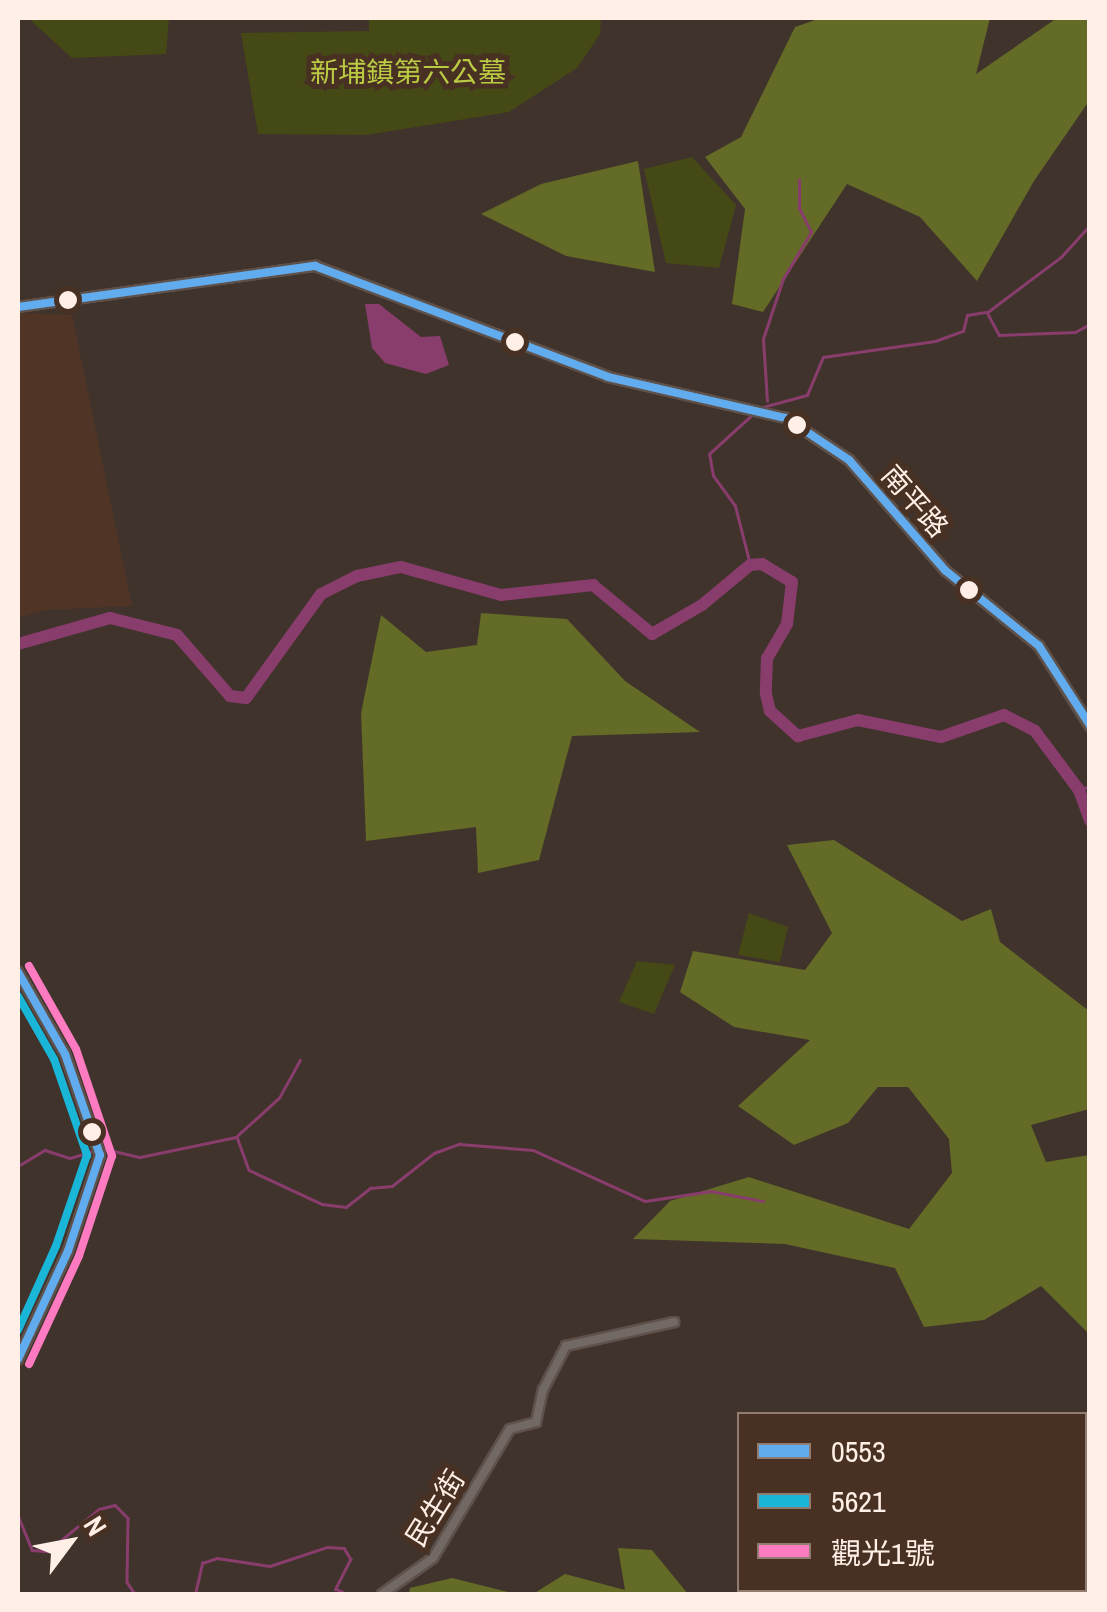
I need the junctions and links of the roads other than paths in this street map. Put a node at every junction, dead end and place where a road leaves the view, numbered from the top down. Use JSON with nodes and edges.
{"nodes":[{"id":1,"x":18,"y":307,"type":"edge"},
{"id":2,"x":1090,"y":726,"type":"edge"},
{"id":3,"x":18,"y":972,"type":"edge"},
{"id":4,"x":674,"y":1322,"type":"dead end"},
{"id":5,"x":18,"y":1360,"type":"edge"},
{"id":6,"x":382,"y":1594,"type":"edge"}],
"edges":[{"from":1,"to":2,"type":"street","name":"南平路"},
{"from":3,"to":5,"type":"street"},
{"from":4,"to":6,"type":"street","name":"民生街"}]}
